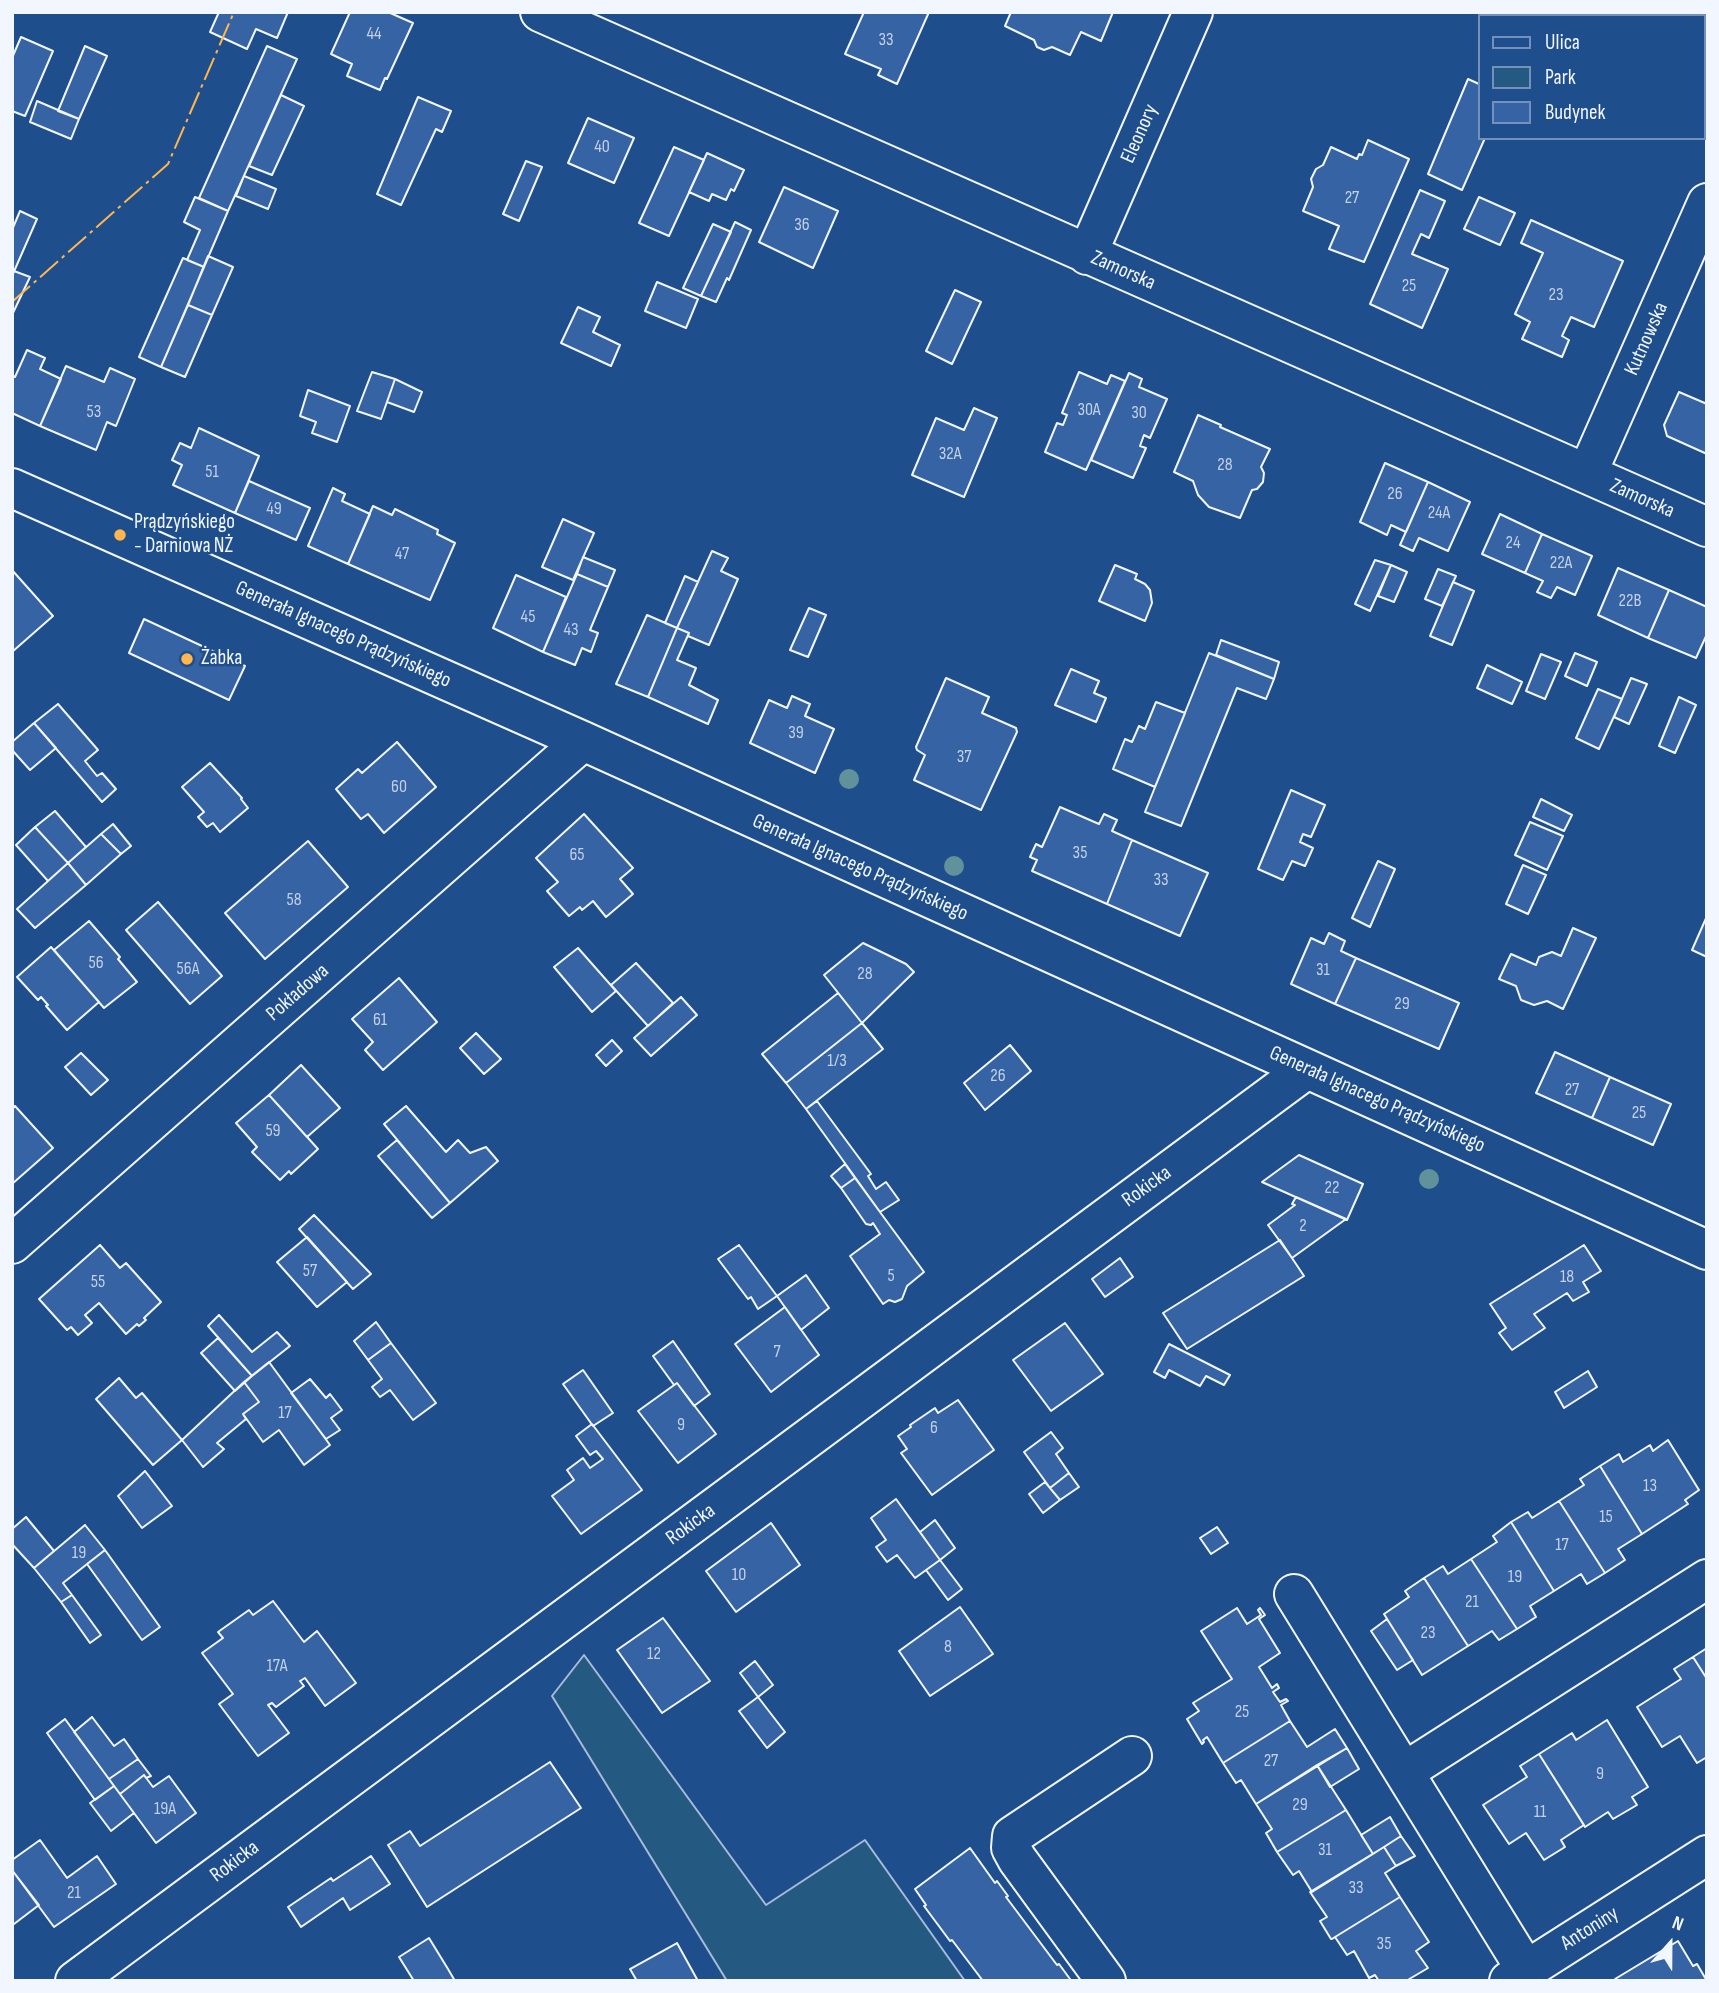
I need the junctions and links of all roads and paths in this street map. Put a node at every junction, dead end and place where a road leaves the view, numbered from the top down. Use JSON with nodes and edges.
{"nodes":[{"id":1,"x":540,"y":12,"type":"edge"},
{"id":2,"x":1193,"y":12,"type":"edge"},
{"id":3,"x":602,"y":25,"type":"edge"},
{"id":4,"x":1707,"y":203,"type":"edge"},
{"id":5,"x":1087,"y":255,"type":"junction"},
{"id":6,"x":1587,"y":474,"type":"junction"},
{"id":7,"x":12,"y":488,"type":"edge"},
{"id":8,"x":1707,"y":527,"type":"edge"},
{"id":9,"x":583,"y":741,"type":"junction"},
{"id":10,"x":1307,"y":1069,"type":"junction"},
{"id":11,"x":12,"y":1244,"type":"edge"},
{"id":12,"x":1707,"y":1250,"type":"edge"},
{"id":13,"x":1707,"y":1579,"type":"edge"},
{"id":14,"x":1294,"y":1594,"type":"dead end"},
{"id":15,"x":1132,"y":1756,"type":"dead end"},
{"id":16,"x":1404,"y":1772,"type":"junction"},
{"id":17,"x":1707,"y":1855,"type":"edge"},
{"id":18,"x":1518,"y":1975,"type":"edge"},
{"id":19,"x":75,"y":1981,"type":"edge"},
{"id":20,"x":1106,"y":1981,"type":"edge"}],
"edges":[{"from":1,"to":3,"type":"street","name":"Zamorska"},
{"from":2,"to":5,"type":"street","name":"Eleonory"},
{"from":3,"to":5,"type":"street","name":"Zamorska"},
{"from":4,"to":6,"type":"street","name":"Kutnowska"},
{"from":5,"to":6,"type":"street","name":"Zamorska"},
{"from":6,"to":8,"type":"street","name":"Zamorska"},
{"from":7,"to":9,"type":"street","name":"Generała Ignacego Prądzyńskiego"},
{"from":9,"to":10,"type":"street","name":"Generała Ignacego Prądzyńskiego"},
{"from":9,"to":11,"type":"street","name":"Pokładowa"},
{"from":10,"to":12,"type":"street","name":"Generała Ignacego Prądzyńskiego"},
{"from":10,"to":19,"type":"street","name":"Rokicka"},
{"from":13,"to":16,"type":"street"},
{"from":14,"to":16,"type":"street"},
{"from":15,"to":20,"type":"street"},
{"from":16,"to":18,"type":"street"},
{"from":17,"to":18,"type":"street","name":"Antoniny"}]}
